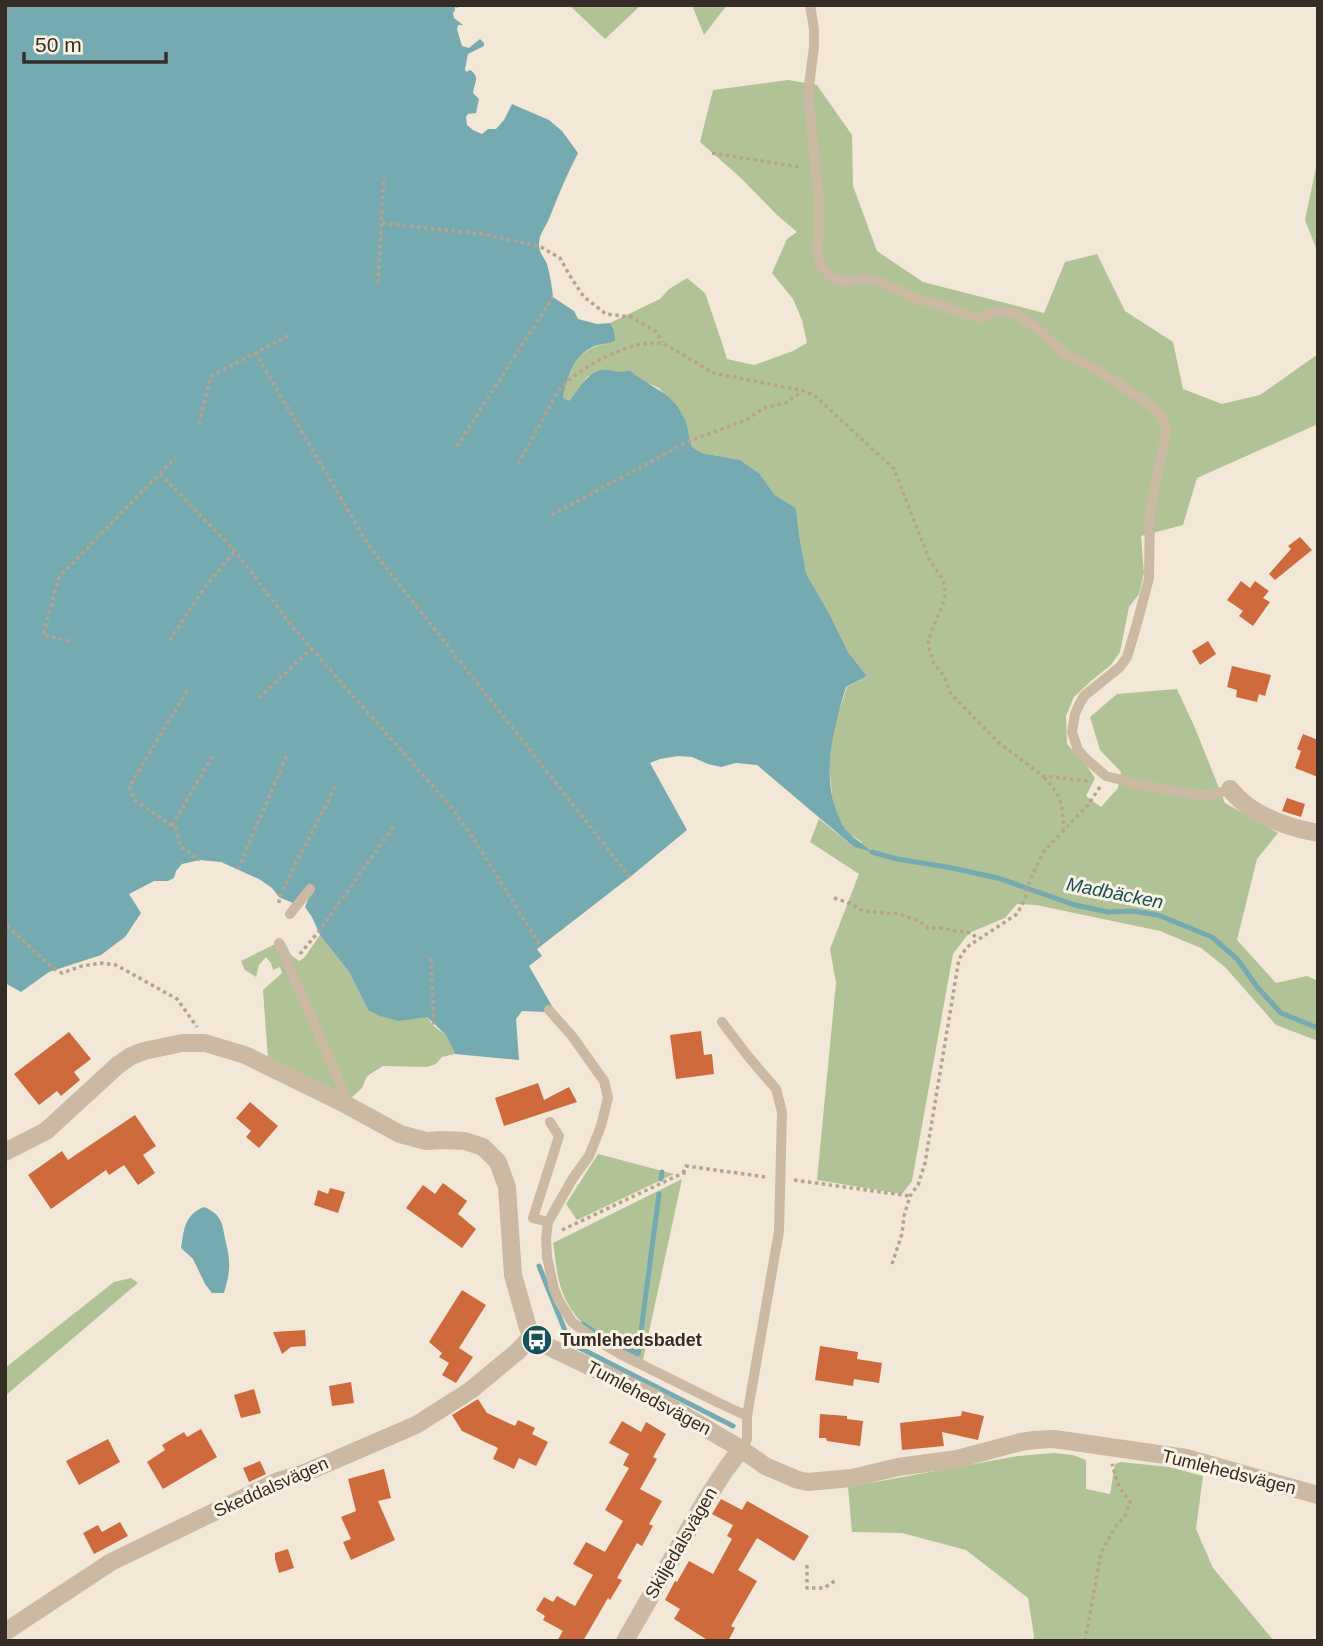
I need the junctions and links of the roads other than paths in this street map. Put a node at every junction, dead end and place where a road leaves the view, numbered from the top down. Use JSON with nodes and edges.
{"nodes":[{"id":1,"x":810,"y":5,"type":"edge"},
{"id":2,"x":1230,"y":789,"type":"joint"},
{"id":3,"x":1318,"y":833,"type":"edge"},
{"id":4,"x":310,"y":889,"type":"dead end"},
{"id":5,"x":290,"y":914,"type":"dead end"},
{"id":6,"x":279,"y":943,"type":"dead end"},
{"id":7,"x":549,"y":1010,"type":"dead end"},
{"id":8,"x":722,"y":1021,"type":"dead end"},
{"id":9,"x":345,"y":1104,"type":"junction"},
{"id":10,"x":550,"y":1122,"type":"dead end"},
{"id":11,"x":5,"y":1152,"type":"edge"},
{"id":12,"x":548,"y":1222,"type":"junction"},
{"id":13,"x":532,"y":1336,"type":"junction"},
{"id":14,"x":747,"y":1416,"type":"junction"},
{"id":15,"x":741,"y":1449,"type":"junction"},
{"id":16,"x":1318,"y":1494,"type":"edge"},
{"id":17,"x":5,"y":1632,"type":"edge"},
{"id":18,"x":625,"y":1641,"type":"edge"}],
"edges":[{"from":1,"to":2,"type":"lane"},
{"from":2,"to":3,"type":"street"},
{"from":4,"to":5,"type":"lane"},
{"from":6,"to":9,"type":"lane"},
{"from":7,"to":12,"type":"lane"},
{"from":8,"to":14,"type":"lane"},
{"from":9,"to":11,"type":"street"},
{"from":9,"to":13,"type":"street"},
{"from":10,"to":12,"type":"lane"},
{"from":12,"to":14,"type":"lane"},
{"from":13,"to":15,"type":"street","name":"Tumlehedsvägen"},
{"from":13,"to":17,"type":"street","name":"Skeddalsvägen"},
{"from":14,"to":15,"type":"lane"},
{"from":15,"to":16,"type":"street","name":"Tumlehedsvägen"},
{"from":15,"to":18,"type":"street","name":"Skiljedalsvägen"}]}
